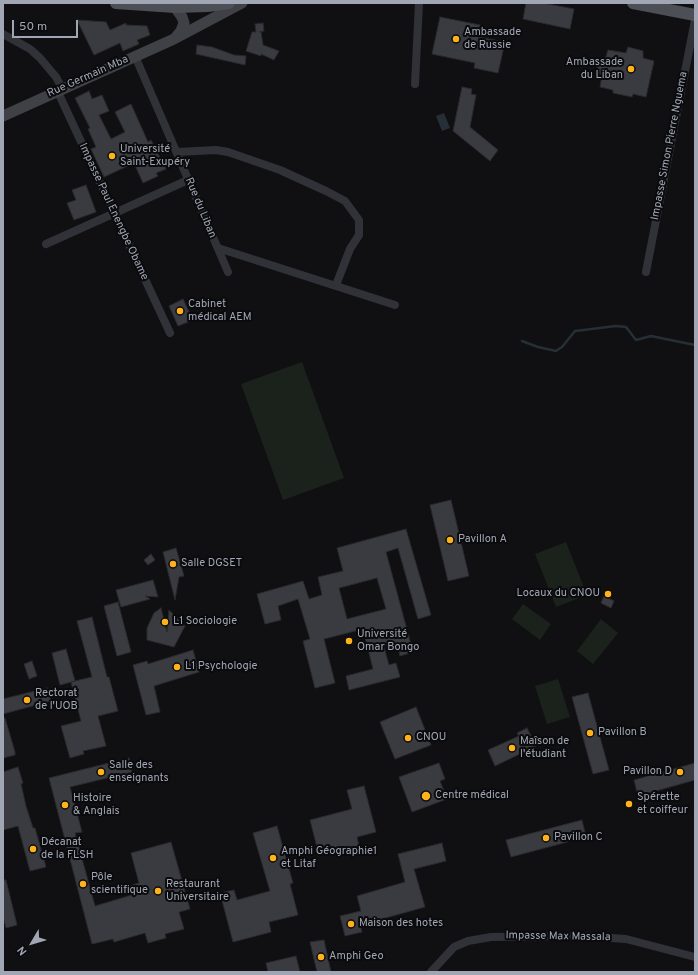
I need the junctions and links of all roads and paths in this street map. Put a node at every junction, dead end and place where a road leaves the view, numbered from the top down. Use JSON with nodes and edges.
{"nodes":[{"id":1,"x":116,"y":3,"type":"edge"},
{"id":2,"x":229,"y":3,"type":"edge"},
{"id":3,"x":242,"y":3,"type":"edge"},
{"id":4,"x":419,"y":3,"type":"edge"},
{"id":5,"x":633,"y":3,"type":"edge"},
{"id":6,"x":175,"y":7,"type":"junction"},
{"id":7,"x":695,"y":15,"type":"edge"},
{"id":8,"x":695,"y":20,"type":"edge"},
{"id":9,"x":3,"y":34,"type":"edge"},
{"id":10,"x":174,"y":39,"type":"junction"},
{"id":11,"x":135,"y":56,"type":"junction"},
{"id":12,"x":415,"y":84,"type":"dead end"},
{"id":13,"x":60,"y":89,"type":"junction"},
{"id":14,"x":3,"y":116,"type":"edge"},
{"id":15,"x":177,"y":152,"type":"junction"},
{"id":16,"x":188,"y":180,"type":"junction"},
{"id":17,"x":115,"y":213,"type":"junction"},
{"id":18,"x":46,"y":244,"type":"dead end"},
{"id":19,"x":218,"y":248,"type":"junction"},
{"id":20,"x":228,"y":272,"type":"dead end"},
{"id":21,"x":646,"y":272,"type":"dead end"},
{"id":22,"x":336,"y":285,"type":"junction"},
{"id":23,"x":395,"y":305,"type":"dead end"},
{"id":24,"x":170,"y":333,"type":"dead end"},
{"id":25,"x":695,"y":957,"type":"edge"},
{"id":26,"x":431,"y":972,"type":"edge"}],
"edges":[{"from":1,"to":6,"type":"main road"},
{"from":2,"to":6,"type":"main road"},
{"from":3,"to":10,"type":"street","name":"Rue Germain Mba"},
{"from":4,"to":12,"type":"street"},
{"from":5,"to":7,"type":"main road"},
{"from":6,"to":10,"type":"street"},
{"from":8,"to":21,"type":"street","name":"Impasse Simon Pierre Nguema"},
{"from":9,"to":13,"type":"street","name":"Impasse Paul Enengbe Obame"},
{"from":10,"to":11,"type":"street","name":"Rue Germain Mba"},
{"from":11,"to":13,"type":"street","name":"Rue Germain Mba"},
{"from":11,"to":15,"type":"street","name":"Rue du Liban"},
{"from":13,"to":14,"type":"street","name":"Rue Germain Mba"},
{"from":13,"to":17,"type":"street","name":"Impasse Paul Enengbe Obame"},
{"from":15,"to":16,"type":"street","name":"Rue du Liban"},
{"from":15,"to":22,"type":"street"},
{"from":16,"to":17,"type":"street"},
{"from":16,"to":19,"type":"street","name":"Rue du Liban"},
{"from":17,"to":18,"type":"street"},
{"from":17,"to":24,"type":"street","name":"Impasse Paul Enengbe Obame"},
{"from":19,"to":20,"type":"street","name":"Rue du Liban"},
{"from":19,"to":22,"type":"street"},
{"from":22,"to":23,"type":"street"},
{"from":25,"to":26,"type":"street","name":"Impasse Max Massala"}]}
